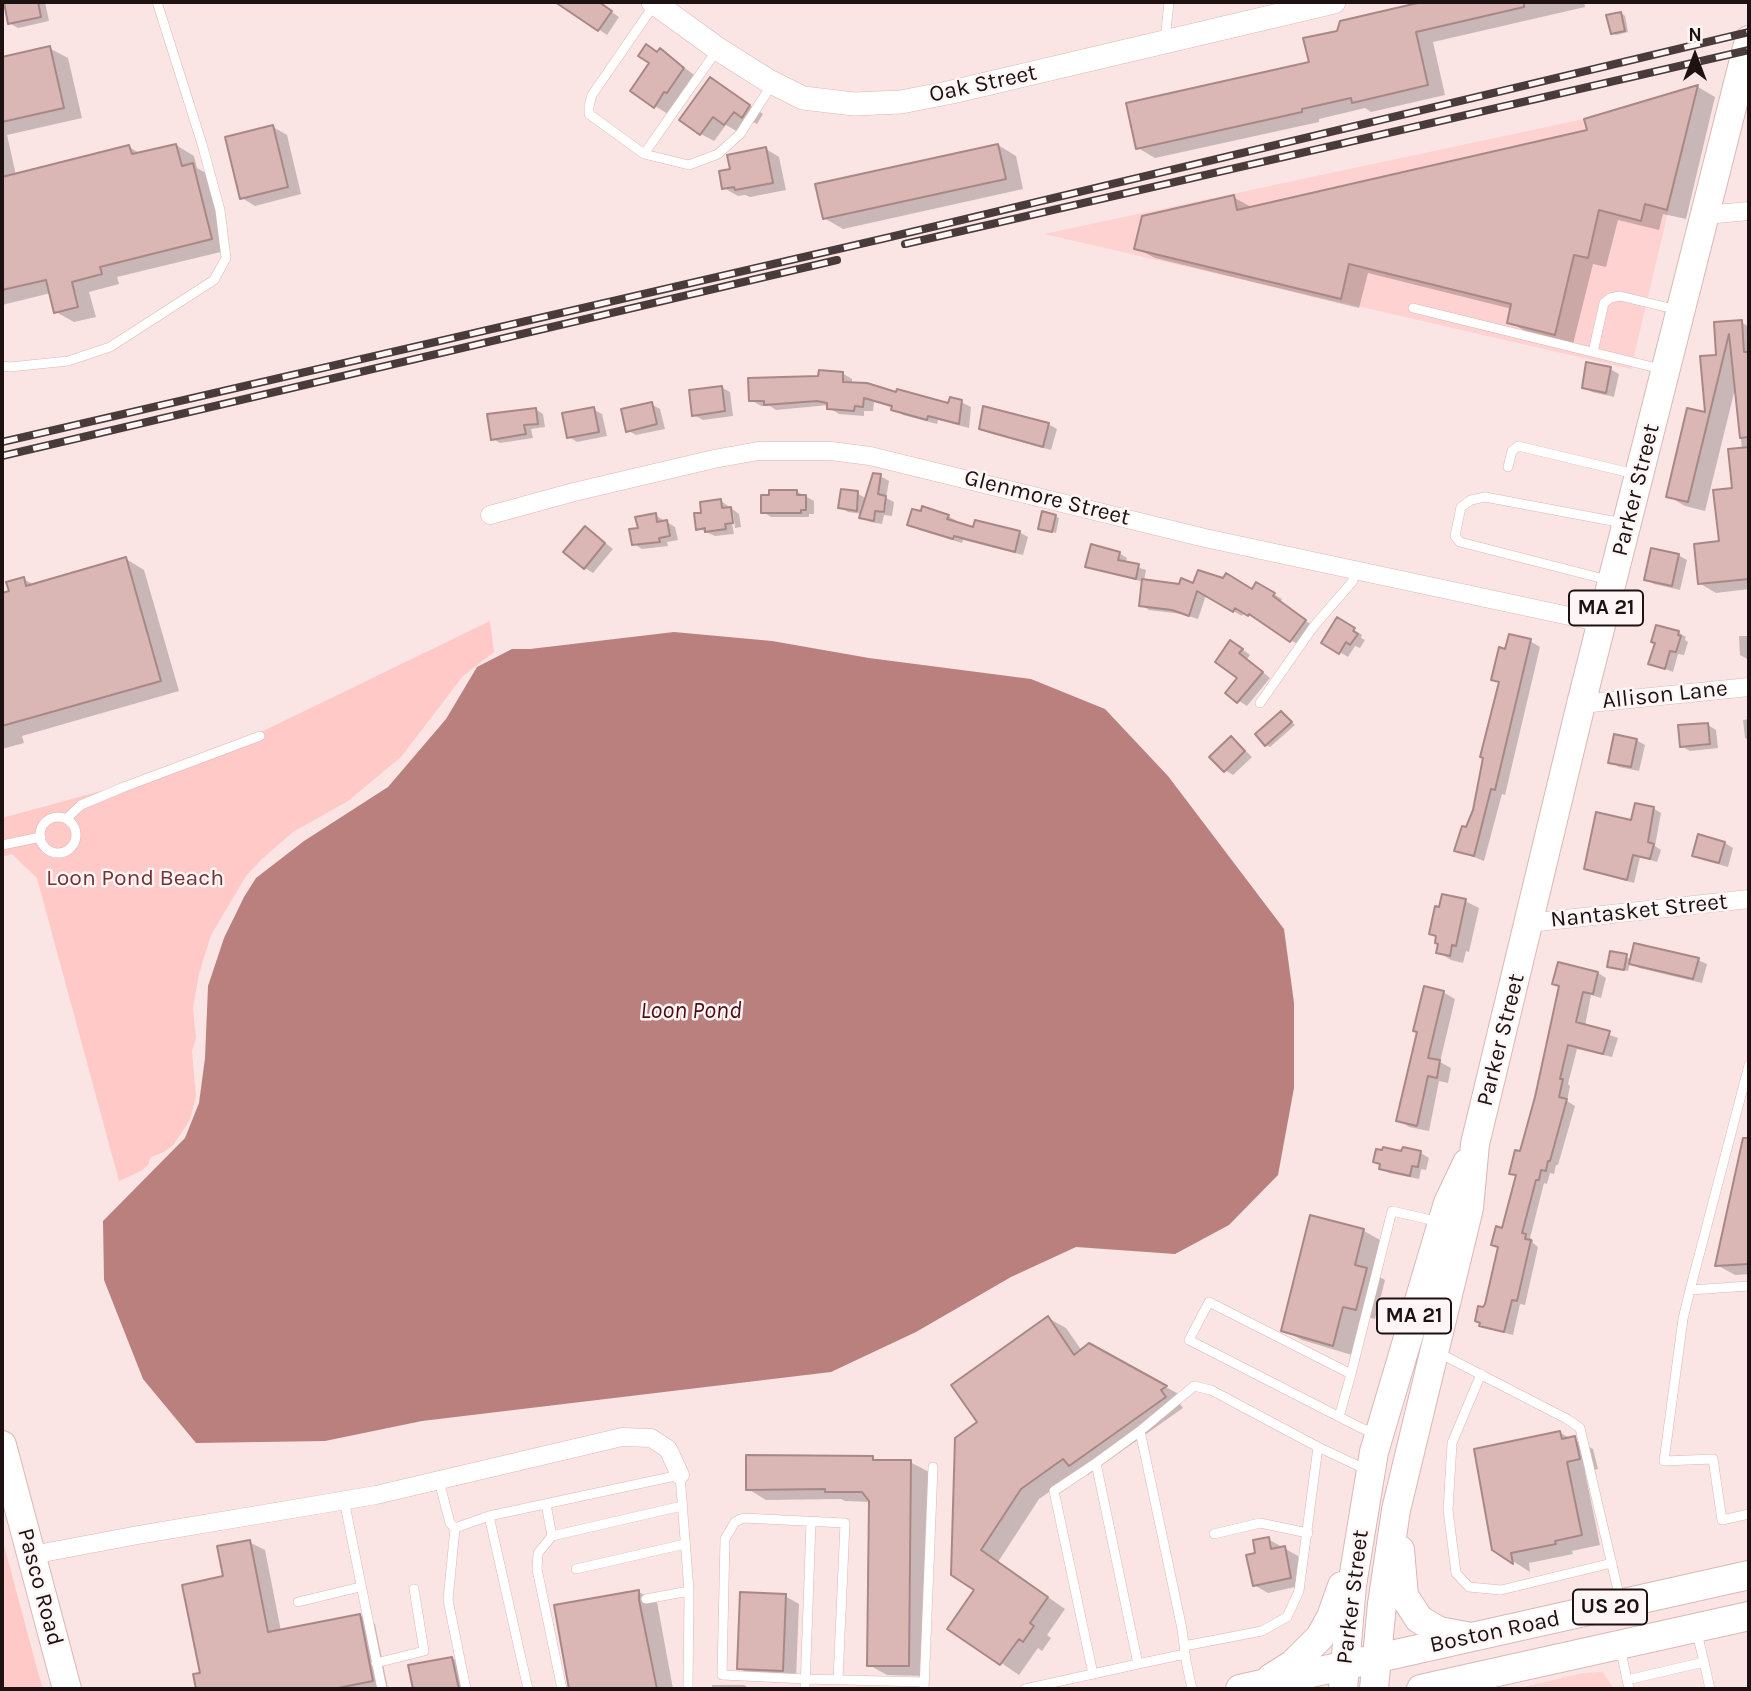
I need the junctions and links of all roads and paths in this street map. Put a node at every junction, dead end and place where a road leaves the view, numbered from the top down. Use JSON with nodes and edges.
{"nodes":[{"id":1,"x":158,"y":2,"type":"edge"},
{"id":2,"x":1169,"y":2,"type":"edge"},
{"id":3,"x":1334,"y":2,"type":"edge"},
{"id":4,"x":654,"y":3,"type":"edge"},
{"id":5,"x":1276,"y":9,"type":"edge"},
{"id":6,"x":1749,"y":40,"type":"edge"},
{"id":7,"x":1165,"y":43,"type":"junction"},
{"id":8,"x":718,"y":49,"type":"junction"},
{"id":9,"x":773,"y":82,"type":"junction"},
{"id":10,"x":644,"y":154,"type":"junction"},
{"id":11,"x":1749,"y":211,"type":"edge"},
{"id":12,"x":1705,"y":215,"type":"junction"},
{"id":13,"x":1413,"y":308,"type":"dead end"},
{"id":14,"x":1681,"y":311,"type":"junction"},
{"id":15,"x":1593,"y":352,"type":"junction"},
{"id":16,"x":2,"y":366,"type":"edge"},
{"id":17,"x":1666,"y":370,"type":"junction"},
{"id":18,"x":1508,"y":467,"type":"dead end"},
{"id":19,"x":1640,"y":475,"type":"junction"},
{"id":20,"x":490,"y":514,"type":"dead end"},
{"id":21,"x":1628,"y":523,"type":"junction"},
{"id":22,"x":1357,"y":570,"type":"junction"},
{"id":23,"x":1613,"y":581,"type":"junction"},
{"id":24,"x":1602,"y":623,"type":"junction"},
{"id":25,"x":1749,"y":687,"type":"edge"},
{"id":26,"x":1260,"y":703,"type":"dead end"},
{"id":27,"x":1581,"y":704,"type":"junction"},
{"id":28,"x":260,"y":736,"type":"dead end"},
{"id":29,"x":66,"y":819,"type":"junction"},
{"id":30,"x":40,"y":837,"type":"junction"},
{"id":31,"x":2,"y":845,"type":"edge"},
{"id":32,"x":1749,"y":899,"type":"edge"},
{"id":33,"x":1529,"y":923,"type":"junction"},
{"id":34,"x":1749,"y":1065,"type":"edge"},
{"id":35,"x":1475,"y":1144,"type":"junction"},
{"id":36,"x":1442,"y":1223,"type":"junction"},
{"id":37,"x":1749,"y":1286,"type":"edge"},
{"id":38,"x":1690,"y":1290,"type":"junction"},
{"id":39,"x":1434,"y":1350,"type":"junction"},
{"id":40,"x":1351,"y":1374,"type":"junction"},
{"id":41,"x":1481,"y":1374,"type":"junction"},
{"id":42,"x":1339,"y":1418,"type":"junction"},
{"id":43,"x":1140,"y":1431,"type":"junction"},
{"id":44,"x":1379,"y":1434,"type":"junction"},
{"id":45,"x":2,"y":1445,"type":"edge"},
{"id":46,"x":1318,"y":1447,"type":"junction"},
{"id":47,"x":1096,"y":1463,"type":"junction"},
{"id":48,"x":933,"y":1467,"type":"dead end"},
{"id":49,"x":680,"y":1475,"type":"junction"},
{"id":50,"x":439,"y":1481,"type":"junction"},
{"id":51,"x":1369,"y":1481,"type":"junction"},
{"id":52,"x":344,"y":1500,"type":"junction"},
{"id":53,"x":546,"y":1504,"type":"junction"},
{"id":54,"x":682,"y":1506,"type":"junction"},
{"id":55,"x":1396,"y":1510,"type":"junction"},
{"id":56,"x":1749,"y":1514,"type":"edge"},
{"id":57,"x":489,"y":1516,"type":"junction"},
{"id":58,"x":811,"y":1522,"type":"junction"},
{"id":59,"x":455,"y":1528,"type":"junction"},
{"id":60,"x":1308,"y":1533,"type":"junction"},
{"id":61,"x":1214,"y":1534,"type":"dead end"},
{"id":62,"x":552,"y":1536,"type":"junction"},
{"id":63,"x":685,"y":1544,"type":"junction"},
{"id":64,"x":32,"y":1555,"type":"junction"},
{"id":65,"x":1612,"y":1563,"type":"junction"},
{"id":66,"x":576,"y":1569,"type":"dead end"},
{"id":67,"x":1749,"y":1575,"type":"edge"},
{"id":68,"x":360,"y":1587,"type":"junction"},
{"id":69,"x":414,"y":1589,"type":"dead end"},
{"id":70,"x":689,"y":1591,"type":"junction"},
{"id":71,"x":646,"y":1600,"type":"dead end"},
{"id":72,"x":298,"y":1602,"type":"dead end"},
{"id":73,"x":1621,"y":1604,"type":"junction"},
{"id":74,"x":1749,"y":1616,"type":"edge"},
{"id":75,"x":1696,"y":1628,"type":"junction"},
{"id":76,"x":1482,"y":1635,"type":"junction"},
{"id":77,"x":1619,"y":1645,"type":"junction"},
{"id":78,"x":1184,"y":1650,"type":"junction"},
{"id":79,"x":1376,"y":1659,"type":"junction"},
{"id":80,"x":1704,"y":1662,"type":"junction"},
{"id":81,"x":376,"y":1663,"type":"junction"},
{"id":82,"x":1138,"y":1664,"type":"junction"},
{"id":83,"x":1524,"y":1666,"type":"junction"},
{"id":84,"x":1093,"y":1674,"type":"junction"},
{"id":85,"x":1344,"y":1678,"type":"edge"},
{"id":86,"x":836,"y":1683,"type":"edge"},
{"id":87,"x":805,"y":1684,"type":"edge"},
{"id":88,"x":1628,"y":1684,"type":"edge"},
{"id":89,"x":924,"y":1686,"type":"edge"},
{"id":90,"x":67,"y":1689,"type":"edge"},
{"id":91,"x":382,"y":1689,"type":"edge"},
{"id":92,"x":466,"y":1689,"type":"edge"},
{"id":93,"x":528,"y":1689,"type":"edge"},
{"id":94,"x":562,"y":1689,"type":"edge"},
{"id":95,"x":688,"y":1689,"type":"edge"},
{"id":96,"x":1025,"y":1689,"type":"edge"},
{"id":97,"x":1192,"y":1689,"type":"edge"},
{"id":98,"x":1239,"y":1689,"type":"edge"},
{"id":99,"x":1374,"y":1689,"type":"edge"},
{"id":100,"x":1421,"y":1689,"type":"edge"},
{"id":101,"x":1469,"y":1689,"type":"edge"},
{"id":102,"x":1710,"y":1689,"type":"edge"}],
"edges":[{"from":1,"to":16,"type":"lane"},
{"from":2,"to":7,"type":"lane"},
{"from":3,"to":5,"type":"street","name":"Oak Street"},
{"from":4,"to":8,"type":"street","name":"Oak Street"},
{"from":4,"to":10,"type":"lane"},
{"from":5,"to":7,"type":"street","name":"Oak Street"},
{"from":6,"to":12,"type":"main road","name":"Parker Street","number":"MA 21"},
{"from":7,"to":9,"type":"street","name":"Oak Street"},
{"from":8,"to":9,"type":"street","name":"Oak Street"},
{"from":8,"to":10,"type":"lane"},
{"from":9,"to":10,"type":"lane"},
{"from":11,"to":12,"type":"street"},
{"from":12,"to":14,"type":"main road","name":"Parker Street","number":"MA 21"},
{"from":13,"to":15,"type":"lane"},
{"from":14,"to":15,"type":"lane"},
{"from":14,"to":17,"type":"main road","name":"Parker Street","number":"MA 21"},
{"from":15,"to":17,"type":"lane"},
{"from":17,"to":19,"type":"main road","name":"Parker Street","number":"MA 21"},
{"from":18,"to":19,"type":"lane"},
{"from":19,"to":21,"type":"main road","name":"Parker Street","number":"MA 21"},
{"from":20,"to":22,"type":"street","name":"Glenmore Street"},
{"from":21,"to":23,"type":"main road","name":"Parker Street","number":"MA 21"},
{"from":21,"to":23,"type":"lane"},
{"from":22,"to":24,"type":"street","name":"Glenmore Street"},
{"from":22,"to":26,"type":"lane"},
{"from":23,"to":24,"type":"main road","name":"Parker Street","number":"MA 21"},
{"from":24,"to":27,"type":"main road","name":"Parker Street","number":"MA 21"},
{"from":25,"to":27,"type":"street","name":"Allison Lane"},
{"from":27,"to":33,"type":"main road","name":"Parker Street","number":"MA 21"},
{"from":28,"to":29,"type":"lane"},
{"from":29,"to":30,"type":"lane"},
{"from":29,"to":30,"type":"lane"},
{"from":30,"to":31,"type":"lane"},
{"from":32,"to":33,"type":"street","name":"Nantasket Street"},
{"from":33,"to":35,"type":"main road","name":"Parker Street","number":"MA 21"},
{"from":34,"to":38,"type":"lane"},
{"from":35,"to":36,"type":"main road","name":"Parker Street","number":"MA 21"},
{"from":35,"to":39,"type":"main road","name":"Parker Street","number":"MA 21"},
{"from":36,"to":40,"type":"lane"},
{"from":36,"to":44,"type":"main road","name":"Parker Street","number":"MA 21"},
{"from":37,"to":38,"type":"lane"},
{"from":38,"to":56,"type":"lane"},
{"from":39,"to":41,"type":"lane"},
{"from":39,"to":55,"type":"main road","name":"Parker Street","number":"MA 21"},
{"from":40,"to":42,"type":"lane"},
{"from":40,"to":42,"type":"lane"},
{"from":41,"to":65,"type":"lane"},
{"from":41,"to":65,"type":"lane"},
{"from":42,"to":44,"type":"lane"},
{"from":43,"to":46,"type":"lane"},
{"from":43,"to":47,"type":"lane"},
{"from":43,"to":78,"type":"lane"},
{"from":44,"to":51,"type":"main road","name":"Parker Street","number":"MA 21"},
{"from":45,"to":64,"type":"main road","name":"Pasco Road"},
{"from":46,"to":51,"type":"lane"},
{"from":46,"to":60,"type":"lane"},
{"from":47,"to":82,"type":"lane"},
{"from":47,"to":84,"type":"lane"},
{"from":48,"to":89,"type":"lane"},
{"from":49,"to":50,"type":"street"},
{"from":49,"to":53,"type":"lane"},
{"from":49,"to":54,"type":"lane"},
{"from":50,"to":52,"type":"street"},
{"from":50,"to":59,"type":"lane"},
{"from":51,"to":85,"type":"main road","name":"Parker Street","number":"MA 21"},
{"from":51,"to":98,"type":"main road"},
{"from":52,"to":64,"type":"street"},
{"from":52,"to":68,"type":"lane"},
{"from":53,"to":57,"type":"lane"},
{"from":53,"to":62,"type":"lane"},
{"from":54,"to":62,"type":"lane"},
{"from":54,"to":63,"type":"lane"},
{"from":55,"to":76,"type":"main road"},
{"from":55,"to":79,"type":"main road","name":"Parker Street","number":"MA 21"},
{"from":57,"to":59,"type":"lane"},
{"from":57,"to":93,"type":"lane"},
{"from":58,"to":86,"type":"lane"},
{"from":58,"to":87,"type":"lane"},
{"from":58,"to":87,"type":"lane"},
{"from":59,"to":92,"type":"lane"},
{"from":60,"to":61,"type":"lane"},
{"from":60,"to":78,"type":"lane"},
{"from":62,"to":94,"type":"lane"},
{"from":63,"to":66,"type":"lane"},
{"from":63,"to":70,"type":"lane"},
{"from":64,"to":90,"type":"main road","name":"Pasco Road"},
{"from":65,"to":73,"type":"lane"},
{"from":67,"to":73,"type":"main road","name":"Boston Road","number":"US 20"},
{"from":68,"to":72,"type":"lane"},
{"from":68,"to":81,"type":"lane"},
{"from":69,"to":81,"type":"lane"},
{"from":70,"to":71,"type":"lane"},
{"from":70,"to":95,"type":"lane"},
{"from":73,"to":76,"type":"main road","name":"Boston Road","number":"US 20"},
{"from":74,"to":75,"type":"main road","name":"Boston Road","number":"US 20"},
{"from":75,"to":77,"type":"main road","name":"Boston Road","number":"US 20"},
{"from":75,"to":80,"type":"lane"},
{"from":76,"to":79,"type":"main road","name":"Boston Road","number":"US 20"},
{"from":77,"to":83,"type":"main road","name":"Boston Road","number":"US 20"},
{"from":77,"to":88,"type":"lane"},
{"from":78,"to":82,"type":"lane"},
{"from":78,"to":97,"type":"lane"},
{"from":79,"to":85,"type":"main road","name":"Boston Road","number":"US 20"},
{"from":79,"to":99,"type":"main road","name":"Parker Street","number":"MA 21"},
{"from":80,"to":88,"type":"lane"},
{"from":80,"to":102,"type":"lane"},
{"from":81,"to":91,"type":"lane"},
{"from":82,"to":84,"type":"lane"},
{"from":83,"to":100,"type":"main road","name":"Boston Road","number":"US 20"},
{"from":83,"to":101,"type":"main road"},
{"from":84,"to":96,"type":"lane"},
{"from":85,"to":98,"type":"main road","name":"Boston Road","number":"US 20"},
{"from":86,"to":87,"type":"lane"},
{"from":86,"to":89,"type":"lane"}]}
